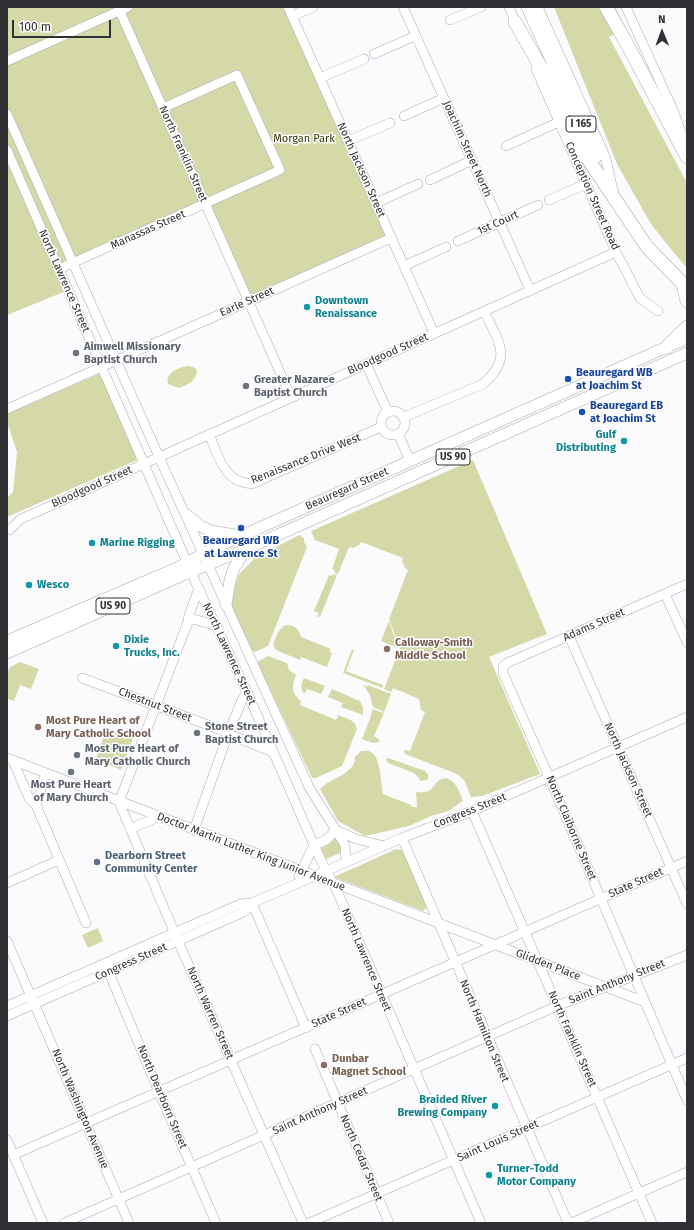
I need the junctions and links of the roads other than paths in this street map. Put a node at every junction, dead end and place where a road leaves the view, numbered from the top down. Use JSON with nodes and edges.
{"nodes":[{"id":1,"x":288,"y":7,"type":"edge"},
{"id":2,"x":313,"y":7,"type":"edge"},
{"id":3,"x":403,"y":7,"type":"edge"},
{"id":4,"x":480,"y":7,"type":"edge"},
{"id":5,"x":509,"y":7,"type":"edge"},
{"id":6,"x":528,"y":7,"type":"edge"},
{"id":7,"x":538,"y":7,"type":"edge"},
{"id":8,"x":606,"y":7,"type":"edge"},
{"id":9,"x":626,"y":7,"type":"edge"},
{"id":10,"x":122,"y":8,"type":"edge"},
{"id":11,"x":292,"y":16,"type":"junction"},
{"id":12,"x":450,"y":20,"type":"dead end"},
{"id":13,"x":515,"y":22,"type":"junction"},
{"id":14,"x":416,"y":36,"type":"junction"},
{"id":15,"x":374,"y":54,"type":"dead end"},
{"id":16,"x":364,"y":58,"type":"dead end"},
{"id":17,"x":7,"y":61,"type":"edge"},
{"id":18,"x":320,"y":78,"type":"junction"},
{"id":19,"x":444,"y":98,"type":"junction"},
{"id":20,"x":163,"y":108,"type":"junction"},
{"id":21,"x":7,"y":114,"type":"edge"},
{"id":22,"x":404,"y":116,"type":"dead end"},
{"id":23,"x":559,"y":122,"type":"junction"},
{"id":24,"x":390,"y":123,"type":"dead end"},
{"id":25,"x":348,"y":141,"type":"junction"},
{"id":26,"x":506,"y":146,"type":"dead end"},
{"id":27,"x":687,"y":148,"type":"edge"},
{"id":28,"x":7,"y":150,"type":"edge"},
{"id":29,"x":687,"y":157,"type":"edge"},
{"id":30,"x":472,"y":160,"type":"junction"},
{"id":31,"x":430,"y":180,"type":"dead end"},
{"id":32,"x":418,"y":184,"type":"dead end"},
{"id":33,"x":586,"y":184,"type":"junction"},
{"id":34,"x":615,"y":198,"type":"junction"},
{"id":35,"x":549,"y":200,"type":"dead end"},
{"id":36,"x":376,"y":203,"type":"junction"},
{"id":37,"x":206,"y":204,"type":"junction"},
{"id":38,"x":538,"y":205,"type":"dead end"},
{"id":39,"x":500,"y":222,"type":"junction"},
{"id":40,"x":391,"y":238,"type":"junction"},
{"id":41,"x":458,"y":241,"type":"dead end"},
{"id":42,"x":446,"y":247,"type":"dead end"},
{"id":43,"x":616,"y":252,"type":"junction"},
{"id":44,"x":73,"y":263,"type":"junction"},
{"id":45,"x":404,"y":266,"type":"junction"},
{"id":46,"x":59,"y":269,"type":"junction"},
{"id":47,"x":686,"y":287,"type":"edge"},
{"id":48,"x":530,"y":290,"type":"junction"},
{"id":49,"x":249,"y":301,"type":"junction"},
{"id":50,"x":687,"y":301,"type":"edge"},
{"id":51,"x":484,"y":311,"type":"junction"},
{"id":52,"x":658,"y":311,"type":"dead end"},
{"id":53,"x":687,"y":327,"type":"edge"},
{"id":54,"x":434,"y":333,"type":"junction"},
{"id":55,"x":687,"y":338,"type":"edge"},
{"id":56,"x":666,"y":347,"type":"junction"},
{"id":57,"x":687,"y":353,"type":"edge"},
{"id":58,"x":117,"y":360,"type":"junction"},
{"id":59,"x":366,"y":364,"type":"junction"},
{"id":60,"x":102,"y":366,"type":"junction"},
{"id":61,"x":570,"y":390,"type":"junction"},
{"id":62,"x":291,"y":397,"type":"junction"},
{"id":63,"x":7,"y":409,"type":"edge"},
{"id":64,"x":388,"y":412,"type":"junction"},
{"id":65,"x":404,"y":418,"type":"junction"},
{"id":66,"x":382,"y":427,"type":"junction"},
{"id":67,"x":209,"y":434,"type":"junction"},
{"id":68,"x":398,"y":434,"type":"junction"},
{"id":69,"x":483,"y":444,"type":"junction"},
{"id":70,"x":159,"y":457,"type":"junction"},
{"id":71,"x":410,"y":461,"type":"junction"},
{"id":72,"x":144,"y":463,"type":"junction"},
{"id":73,"x":372,"y":478,"type":"junction"},
{"id":74,"x":187,"y":515,"type":"junction"},
{"id":75,"x":9,"y":530,"type":"dead end"},
{"id":76,"x":242,"y":536,"type":"junction"},
{"id":77,"x":246,"y":549,"type":"junction"},
{"id":78,"x":203,"y":554,"type":"junction"},
{"id":79,"x":208,"y":565,"type":"junction"},
{"id":80,"x":189,"y":567,"type":"junction"},
{"id":81,"x":687,"y":584,"type":"edge"},
{"id":82,"x":199,"y":588,"type":"junction"},
{"id":83,"x":665,"y":594,"type":"junction"},
{"id":84,"x":226,"y":605,"type":"junction"},
{"id":85,"x":188,"y":622,"type":"junction"},
{"id":86,"x":217,"y":626,"type":"junction"},
{"id":87,"x":569,"y":636,"type":"junction"},
{"id":88,"x":7,"y":641,"type":"edge"},
{"id":89,"x":687,"y":642,"type":"edge"},
{"id":90,"x":7,"y":653,"type":"edge"},
{"id":91,"x":503,"y":667,"type":"joint"},
{"id":92,"x":82,"y":678,"type":"dead end"},
{"id":93,"x":246,"y":692,"type":"junction"},
{"id":94,"x":156,"y":705,"type":"junction"},
{"id":95,"x":687,"y":717,"type":"edge"},
{"id":96,"x":228,"y":734,"type":"junction"},
{"id":97,"x":618,"y":747,"type":"junction"},
{"id":98,"x":273,"y":752,"type":"junction"},
{"id":99,"x":10,"y":760,"type":"edge"},
{"id":100,"x":46,"y":773,"type":"junction"},
{"id":101,"x":549,"y":777,"type":"junction"},
{"id":102,"x":120,"y":802,"type":"junction"},
{"id":103,"x":36,"y":805,"type":"junction"},
{"id":104,"x":472,"y":811,"type":"junction"},
{"id":105,"x":158,"y":816,"type":"junction"},
{"id":106,"x":130,"y":829,"type":"junction"},
{"id":107,"x":194,"y":830,"type":"junction"},
{"id":108,"x":336,"y":830,"type":"junction"},
{"id":109,"x":402,"y":838,"type":"junction"},
{"id":110,"x":314,"y":845,"type":"junction"},
{"id":111,"x":384,"y":846,"type":"junction"},
{"id":112,"x":59,"y":860,"type":"junction"},
{"id":113,"x":687,"y":861,"type":"edge"},
{"id":114,"x":346,"y":862,"type":"junction"},
{"id":115,"x":672,"y":868,"type":"junction"},
{"id":116,"x":301,"y":871,"type":"junction"},
{"id":117,"x":326,"y":871,"type":"junction"},
{"id":118,"x":314,"y":876,"type":"junction"},
{"id":119,"x":7,"y":883,"type":"edge"},
{"id":120,"x":295,"y":884,"type":"junction"},
{"id":121,"x":334,"y":884,"type":"junction"},
{"id":122,"x":601,"y":899,"type":"junction"},
{"id":123,"x":252,"y":903,"type":"junction"},
{"id":124,"x":687,"y":904,"type":"edge"},
{"id":125,"x":86,"y":923,"type":"dead end"},
{"id":126,"x":438,"y":924,"type":"junction"},
{"id":127,"x":526,"y":932,"type":"junction"},
{"id":128,"x":177,"y":937,"type":"junction"},
{"id":129,"x":7,"y":941,"type":"edge"},
{"id":130,"x":495,"y":945,"type":"junction"},
{"id":131,"x":687,"y":955,"type":"edge"},
{"id":132,"x":538,"y":961,"type":"junction"},
{"id":133,"x":455,"y":963,"type":"junction"},
{"id":134,"x":107,"y":967,"type":"junction"},
{"id":135,"x":634,"y":975,"type":"junction"},
{"id":136,"x":604,"y":987,"type":"junction"},
{"id":137,"x":381,"y":995,"type":"junction"},
{"id":138,"x":33,"y":999,"type":"junction"},
{"id":139,"x":645,"y":1002,"type":"junction"},
{"id":140,"x":7,"y":1006,"type":"edge"},
{"id":141,"x":557,"y":1006,"type":"junction"},
{"id":142,"x":7,"y":1016,"type":"edge"},
{"id":143,"x":306,"y":1028,"type":"junction"},
{"id":144,"x":487,"y":1037,"type":"junction"},
{"id":145,"x":315,"y":1049,"type":"dead end"},
{"id":146,"x":687,"y":1058,"type":"edge"},
{"id":147,"x":232,"y":1060,"type":"junction"},
{"id":148,"x":672,"y":1065,"type":"junction"},
{"id":149,"x":414,"y":1069,"type":"junction"},
{"id":150,"x":159,"y":1092,"type":"junction"},
{"id":151,"x":597,"y":1097,"type":"junction"},
{"id":152,"x":687,"y":1100,"type":"edge"},
{"id":153,"x":338,"y":1103,"type":"junction"},
{"id":154,"x":86,"y":1123,"type":"junction"},
{"id":155,"x":527,"y":1128,"type":"junction"},
{"id":156,"x":264,"y":1135,"type":"junction"},
{"id":157,"x":7,"y":1140,"type":"edge"},
{"id":158,"x":13,"y":1155,"type":"junction"},
{"id":159,"x":453,"y":1160,"type":"junction"},
{"id":160,"x":192,"y":1167,"type":"junction"},
{"id":161,"x":687,"y":1172,"type":"edge"},
{"id":162,"x":639,"y":1193,"type":"junction"},
{"id":163,"x":377,"y":1194,"type":"junction"},
{"id":164,"x":119,"y":1199,"type":"junction"},
{"id":165,"x":43,"y":1223,"type":"edge"},
{"id":166,"x":64,"y":1223,"type":"edge"},
{"id":167,"x":129,"y":1223,"type":"edge"},
{"id":168,"x":216,"y":1223,"type":"edge"},
{"id":169,"x":302,"y":1223,"type":"edge"},
{"id":170,"x":309,"y":1223,"type":"edge"},
{"id":171,"x":389,"y":1223,"type":"edge"},
{"id":172,"x":481,"y":1223,"type":"edge"},
{"id":173,"x":569,"y":1223,"type":"edge"},
{"id":174,"x":652,"y":1223,"type":"edge"}],
"edges":[{"from":1,"to":11,"type":"street","name":"North Jackson Street"},
{"from":2,"to":11,"type":"street"},
{"from":3,"to":14,"type":"street","name":"Joachim Street North"},
{"from":4,"to":12,"type":"street"},
{"from":5,"to":13,"type":"street","name":"Conception Street Road"},
{"from":6,"to":34,"type":"highway","number":"I 165"},
{"from":7,"to":34,"type":"street"},
{"from":8,"to":29,"type":"highway"},
{"from":9,"to":27,"type":"street"},
{"from":10,"to":17,"type":"street"},
{"from":10,"to":20,"type":"street","name":"North Franklin Street"},
{"from":11,"to":18,"type":"street","name":"North Jackson Street"},
{"from":13,"to":23,"type":"street","name":"Conception Street Road"},
{"from":13,"to":34,"type":"highway"},
{"from":14,"to":15,"type":"street"},
{"from":14,"to":19,"type":"street","name":"Joachim Street North"},
{"from":16,"to":18,"type":"street"},
{"from":18,"to":25,"type":"street","name":"North Jackson Street"},
{"from":19,"to":22,"type":"street"},
{"from":19,"to":30,"type":"street","name":"Joachim Street North"},
{"from":20,"to":37,"type":"street","name":"North Franklin Street"},
{"from":20,"to":37,"type":"street","name":"Manassas Street"},
{"from":21,"to":44,"type":"street","name":"North Lawrence Street"},
{"from":23,"to":26,"type":"street"},
{"from":23,"to":33,"type":"street","name":"Conception Street Road"},
{"from":24,"to":25,"type":"street"},
{"from":25,"to":36,"type":"street","name":"North Jackson Street"},
{"from":28,"to":46,"type":"street","name":"North Lawrence Street"},
{"from":30,"to":31,"type":"street"},
{"from":30,"to":39,"type":"street","name":"Joachim Street North"},
{"from":32,"to":36,"type":"street"},
{"from":33,"to":35,"type":"street"},
{"from":33,"to":43,"type":"street","name":"Conception Street Road"},
{"from":34,"to":47,"type":"highway"},
{"from":36,"to":40,"type":"street","name":"North Jackson Street"},
{"from":37,"to":44,"type":"street","name":"Manassas Street"},
{"from":37,"to":49,"type":"street","name":"North Franklin Street"},
{"from":38,"to":39,"type":"street","name":"1st Court"},
{"from":39,"to":41,"type":"street","name":"1st Court"},
{"from":39,"to":48,"type":"street","name":"Joachim Street North"},
{"from":40,"to":45,"type":"street","name":"North Jackson Street"},
{"from":40,"to":49,"type":"street","name":"Earle Street"},
{"from":42,"to":45,"type":"street"},
{"from":43,"to":48,"type":"street","name":"Bloodgood Street"},
{"from":43,"to":52,"type":"street","name":"Conception Street Road"},
{"from":44,"to":46,"type":"street","name":"Manassas Street"},
{"from":44,"to":58,"type":"street","name":"North Lawrence Street"},
{"from":45,"to":54,"type":"street","name":"North Jackson Street"},
{"from":46,"to":60,"type":"street","name":"North Lawrence Street"},
{"from":47,"to":50,"type":"highway"},
{"from":48,"to":51,"type":"street","name":"Bloodgood Street"},
{"from":49,"to":58,"type":"street","name":"Earle Street"},
{"from":49,"to":62,"type":"street","name":"North Franklin Street"},
{"from":51,"to":54,"type":"street","name":"Bloodgood Street"},
{"from":51,"to":65,"type":"street"},
{"from":53,"to":56,"type":"highway","number":"US 90"},
{"from":54,"to":59,"type":"street","name":"Bloodgood Street"},
{"from":55,"to":56,"type":"main road","name":"Beauregard Street"},
{"from":56,"to":61,"type":"main road","name":"Beauregard Street","number":"US 90"},
{"from":57,"to":69,"type":"main road","name":"Beauregard Street","number":"US 90"},
{"from":58,"to":60,"type":"street","name":"Earle Street"},
{"from":58,"to":70,"type":"street","name":"North Lawrence Street"},
{"from":59,"to":62,"type":"street","name":"Bloodgood Street"},
{"from":59,"to":64,"type":"street"},
{"from":60,"to":63,"type":"street","name":"Earle Street"},
{"from":60,"to":72,"type":"street","name":"North Lawrence Street"},
{"from":61,"to":69,"type":"main road"},
{"from":61,"to":71,"type":"main road","name":"Beauregard Street","number":"US 90"},
{"from":62,"to":67,"type":"street","name":"Bloodgood Street"},
{"from":64,"to":65,"type":"street"},
{"from":64,"to":66,"type":"street"},
{"from":65,"to":68,"type":"street"},
{"from":66,"to":67,"type":"street","name":"Renaissance Drive West"},
{"from":66,"to":68,"type":"street"},
{"from":67,"to":70,"type":"street","name":"Bloodgood Street"},
{"from":68,"to":71,"type":"street"},
{"from":69,"to":73,"type":"main road"},
{"from":69,"to":77,"type":"main road","name":"Beauregard Street","number":"US 90"},
{"from":70,"to":72,"type":"street","name":"Bloodgood Street"},
{"from":70,"to":74,"type":"street","name":"North Lawrence Street"},
{"from":71,"to":73,"type":"main road","name":"Beauregard Street","number":"US 90"},
{"from":72,"to":75,"type":"street","name":"Bloodgood Street"},
{"from":72,"to":80,"type":"street","name":"North Lawrence Street"},
{"from":73,"to":76,"type":"main road","name":"Beauregard Street","number":"US 90"},
{"from":74,"to":76,"type":"main road"},
{"from":74,"to":78,"type":"street","name":"North Lawrence Street"},
{"from":76,"to":78,"type":"main road","name":"Beauregard Street","number":"US 90"},
{"from":77,"to":79,"type":"main road","name":"Beauregard Street","number":"US 90"},
{"from":77,"to":84,"type":"main road"},
{"from":78,"to":79,"type":"street","name":"North Lawrence Street"},
{"from":78,"to":80,"type":"main road","name":"Beauregard Street","number":"US 90"},
{"from":79,"to":80,"type":"main road","name":"Beauregard Street","number":"US 90"},
{"from":79,"to":84,"type":"street","name":"North Lawrence Street"},
{"from":80,"to":82,"type":"street","name":"North Lawrence Street"},
{"from":80,"to":88,"type":"main road","name":"Beauregard Street","number":"US 90"},
{"from":80,"to":90,"type":"main road","name":"Beauregard Street","number":"US 90"},
{"from":81,"to":83,"type":"street","name":"Adams Street"},
{"from":82,"to":85,"type":"street"},
{"from":82,"to":86,"type":"street","name":"North Lawrence Street"},
{"from":83,"to":87,"type":"street","name":"Adams Street"},
{"from":83,"to":89,"type":"street"},
{"from":84,"to":108,"type":"street","name":"North Lawrence Street"},
{"from":85,"to":86,"type":"street"},
{"from":85,"to":94,"type":"street"},
{"from":86,"to":93,"type":"street","name":"North Lawrence Street"},
{"from":87,"to":91,"type":"street","name":"Adams Street"},
{"from":87,"to":97,"type":"street","name":"North Jackson Street"},
{"from":91,"to":101,"type":"street","name":"North Claiborne Street"},
{"from":92,"to":94,"type":"street","name":"Chestnut Street"},
{"from":93,"to":96,"type":"street"},
{"from":93,"to":98,"type":"street","name":"North Lawrence Street"},
{"from":94,"to":96,"type":"street","name":"Chestnut Street"},
{"from":94,"to":102,"type":"street"},
{"from":95,"to":97,"type":"street","name":"Congress Street"},
{"from":96,"to":98,"type":"street","name":"Chestnut Street"},
{"from":96,"to":107,"type":"street"},
{"from":97,"to":101,"type":"street","name":"Congress Street"},
{"from":97,"to":115,"type":"street","name":"North Jackson Street"},
{"from":98,"to":110,"type":"street","name":"North Lawrence Street"},
{"from":99,"to":100,"type":"street","name":"Doctor Martin Luther King Junior Avenue"},
{"from":99,"to":103,"type":"street"},
{"from":100,"to":102,"type":"street","name":"Doctor Martin Luther King Junior Avenue"},
{"from":100,"to":103,"type":"street"},
{"from":101,"to":104,"type":"street","name":"Congress Street"},
{"from":101,"to":122,"type":"street","name":"North Claiborne Street"},
{"from":102,"to":105,"type":"street","name":"Doctor Martin Luther King Junior Avenue"},
{"from":102,"to":106,"type":"street","name":"North Warren Street"},
{"from":103,"to":112,"type":"street"},
{"from":104,"to":109,"type":"street","name":"Congress Street"},
{"from":104,"to":127,"type":"street","name":"North Franklin Street"},
{"from":105,"to":106,"type":"street"},
{"from":105,"to":107,"type":"street","name":"Doctor Martin Luther King Junior Avenue"},
{"from":106,"to":128,"type":"street","name":"North Warren Street"},
{"from":107,"to":116,"type":"street","name":"Doctor Martin Luther King Junior Avenue"},
{"from":108,"to":110,"type":"street"},
{"from":108,"to":111,"type":"street"},
{"from":108,"to":114,"type":"street","name":"North Lawrence Street"},
{"from":109,"to":111,"type":"street","name":"Congress Street"},
{"from":109,"to":126,"type":"street","name":"North Hamilton Street"},
{"from":110,"to":116,"type":"street"},
{"from":110,"to":117,"type":"street","name":"North Lawrence Street"},
{"from":111,"to":114,"type":"street","name":"Congress Street"},
{"from":112,"to":119,"type":"street"},
{"from":112,"to":125,"type":"street"},
{"from":113,"to":115,"type":"street","name":"State Street"},
{"from":114,"to":117,"type":"street","name":"Congress Street"},
{"from":115,"to":122,"type":"street","name":"State Street"},
{"from":115,"to":124,"type":"street","name":"North Jackson Street"},
{"from":116,"to":118,"type":"street","name":"Doctor Martin Luther King Junior Avenue"},
{"from":116,"to":120,"type":"street"},
{"from":117,"to":118,"type":"street","name":"Congress Street"},
{"from":117,"to":121,"type":"street","name":"North Lawrence Street"},
{"from":118,"to":120,"type":"street","name":"Congress Street"},
{"from":118,"to":121,"type":"street","name":"Doctor Martin Luther King Junior Avenue"},
{"from":120,"to":123,"type":"street","name":"Congress Street"},
{"from":121,"to":126,"type":"street","name":"Doctor Martin Luther King Junior Avenue"},
{"from":121,"to":137,"type":"street","name":"North Lawrence Street"},
{"from":122,"to":127,"type":"street","name":"State Street"},
{"from":122,"to":135,"type":"street","name":"North Claiborne Street"},
{"from":123,"to":128,"type":"street","name":"Congress Street"},
{"from":123,"to":143,"type":"street"},
{"from":126,"to":130,"type":"street","name":"Doctor Martin Luther King Junior Avenue"},
{"from":126,"to":133,"type":"street","name":"North Hamilton Street"},
{"from":127,"to":130,"type":"street","name":"State Street"},
{"from":127,"to":132,"type":"street","name":"North Franklin Street"},
{"from":128,"to":134,"type":"street","name":"Congress Street"},
{"from":128,"to":147,"type":"street","name":"North Warren Street"},
{"from":129,"to":138,"type":"street","name":"North Washington Avenue"},
{"from":130,"to":132,"type":"street","name":"Glidden Place"},
{"from":130,"to":133,"type":"street","name":"State Street"},
{"from":131,"to":135,"type":"street","name":"Saint Anthony Street"},
{"from":132,"to":136,"type":"street","name":"Glidden Place"},
{"from":132,"to":141,"type":"street","name":"North Franklin Street"},
{"from":133,"to":137,"type":"street","name":"State Street"},
{"from":133,"to":144,"type":"street","name":"North Hamilton Street"},
{"from":134,"to":138,"type":"street","name":"Congress Street"},
{"from":134,"to":150,"type":"street","name":"North Dearborn Street"},
{"from":135,"to":136,"type":"street","name":"Saint Anthony Street"},
{"from":135,"to":139,"type":"street","name":"North Claiborne Street"},
{"from":136,"to":139,"type":"street","name":"Glidden Place"},
{"from":136,"to":141,"type":"street","name":"Saint Anthony Street"},
{"from":137,"to":143,"type":"street","name":"State Street"},
{"from":137,"to":149,"type":"street","name":"North Lawrence Street"},
{"from":138,"to":140,"type":"street","name":"Congress Street"},
{"from":138,"to":142,"type":"street","name":"Congress Street"},
{"from":138,"to":154,"type":"street","name":"North Washington Avenue"},
{"from":139,"to":148,"type":"street","name":"North Claiborne Street"},
{"from":141,"to":144,"type":"street","name":"Saint Anthony Street"},
{"from":141,"to":151,"type":"street","name":"North Franklin Street"},
{"from":143,"to":147,"type":"street","name":"State Street"},
{"from":144,"to":149,"type":"street","name":"Saint Anthony Street"},
{"from":144,"to":155,"type":"street","name":"North Hamilton Street"},
{"from":145,"to":153,"type":"street","name":"North Cedar Street"},
{"from":146,"to":148,"type":"street","name":"Saint Louis Street"},
{"from":147,"to":150,"type":"street","name":"State Street"},
{"from":147,"to":156,"type":"street","name":"North Warren Street"},
{"from":148,"to":151,"type":"street","name":"Saint Louis Street"},
{"from":148,"to":152,"type":"street","name":"North Claiborne Street"},
{"from":149,"to":153,"type":"street","name":"Saint Anthony Street"},
{"from":149,"to":159,"type":"street","name":"North Lawrence Street"},
{"from":150,"to":154,"type":"street","name":"State Street"},
{"from":150,"to":160,"type":"street","name":"North Dearborn Street"},
{"from":151,"to":155,"type":"street","name":"Saint Louis Street"},
{"from":151,"to":162,"type":"street","name":"North Franklin Street"},
{"from":153,"to":156,"type":"street","name":"Saint Anthony Street"},
{"from":153,"to":163,"type":"street","name":"North Cedar Street"},
{"from":154,"to":158,"type":"street","name":"State Street"},
{"from":154,"to":164,"type":"street","name":"North Washington Avenue"},
{"from":155,"to":159,"type":"street","name":"Saint Louis Street"},
{"from":155,"to":173,"type":"street","name":"North Hamilton Street"},
{"from":156,"to":160,"type":"street","name":"Saint Anthony Street"},
{"from":156,"to":169,"type":"street","name":"North Warren Street"},
{"from":157,"to":158,"type":"street"},
{"from":158,"to":165,"type":"street"},
{"from":159,"to":163,"type":"street","name":"Saint Louis Street"},
{"from":159,"to":172,"type":"street","name":"North Lawrence Street"},
{"from":160,"to":164,"type":"street","name":"Saint Anthony Street"},
{"from":160,"to":168,"type":"street","name":"North Dearborn Street"},
{"from":161,"to":162,"type":"street"},
{"from":162,"to":173,"type":"street"},
{"from":162,"to":174,"type":"street","name":"North Franklin Street"},
{"from":163,"to":170,"type":"street","name":"Saint Louis Street"},
{"from":163,"to":171,"type":"street","name":"North Cedar Street"},
{"from":164,"to":166,"type":"street","name":"Saint Anthony Street"},
{"from":164,"to":167,"type":"street","name":"North Washington Avenue"}]}
